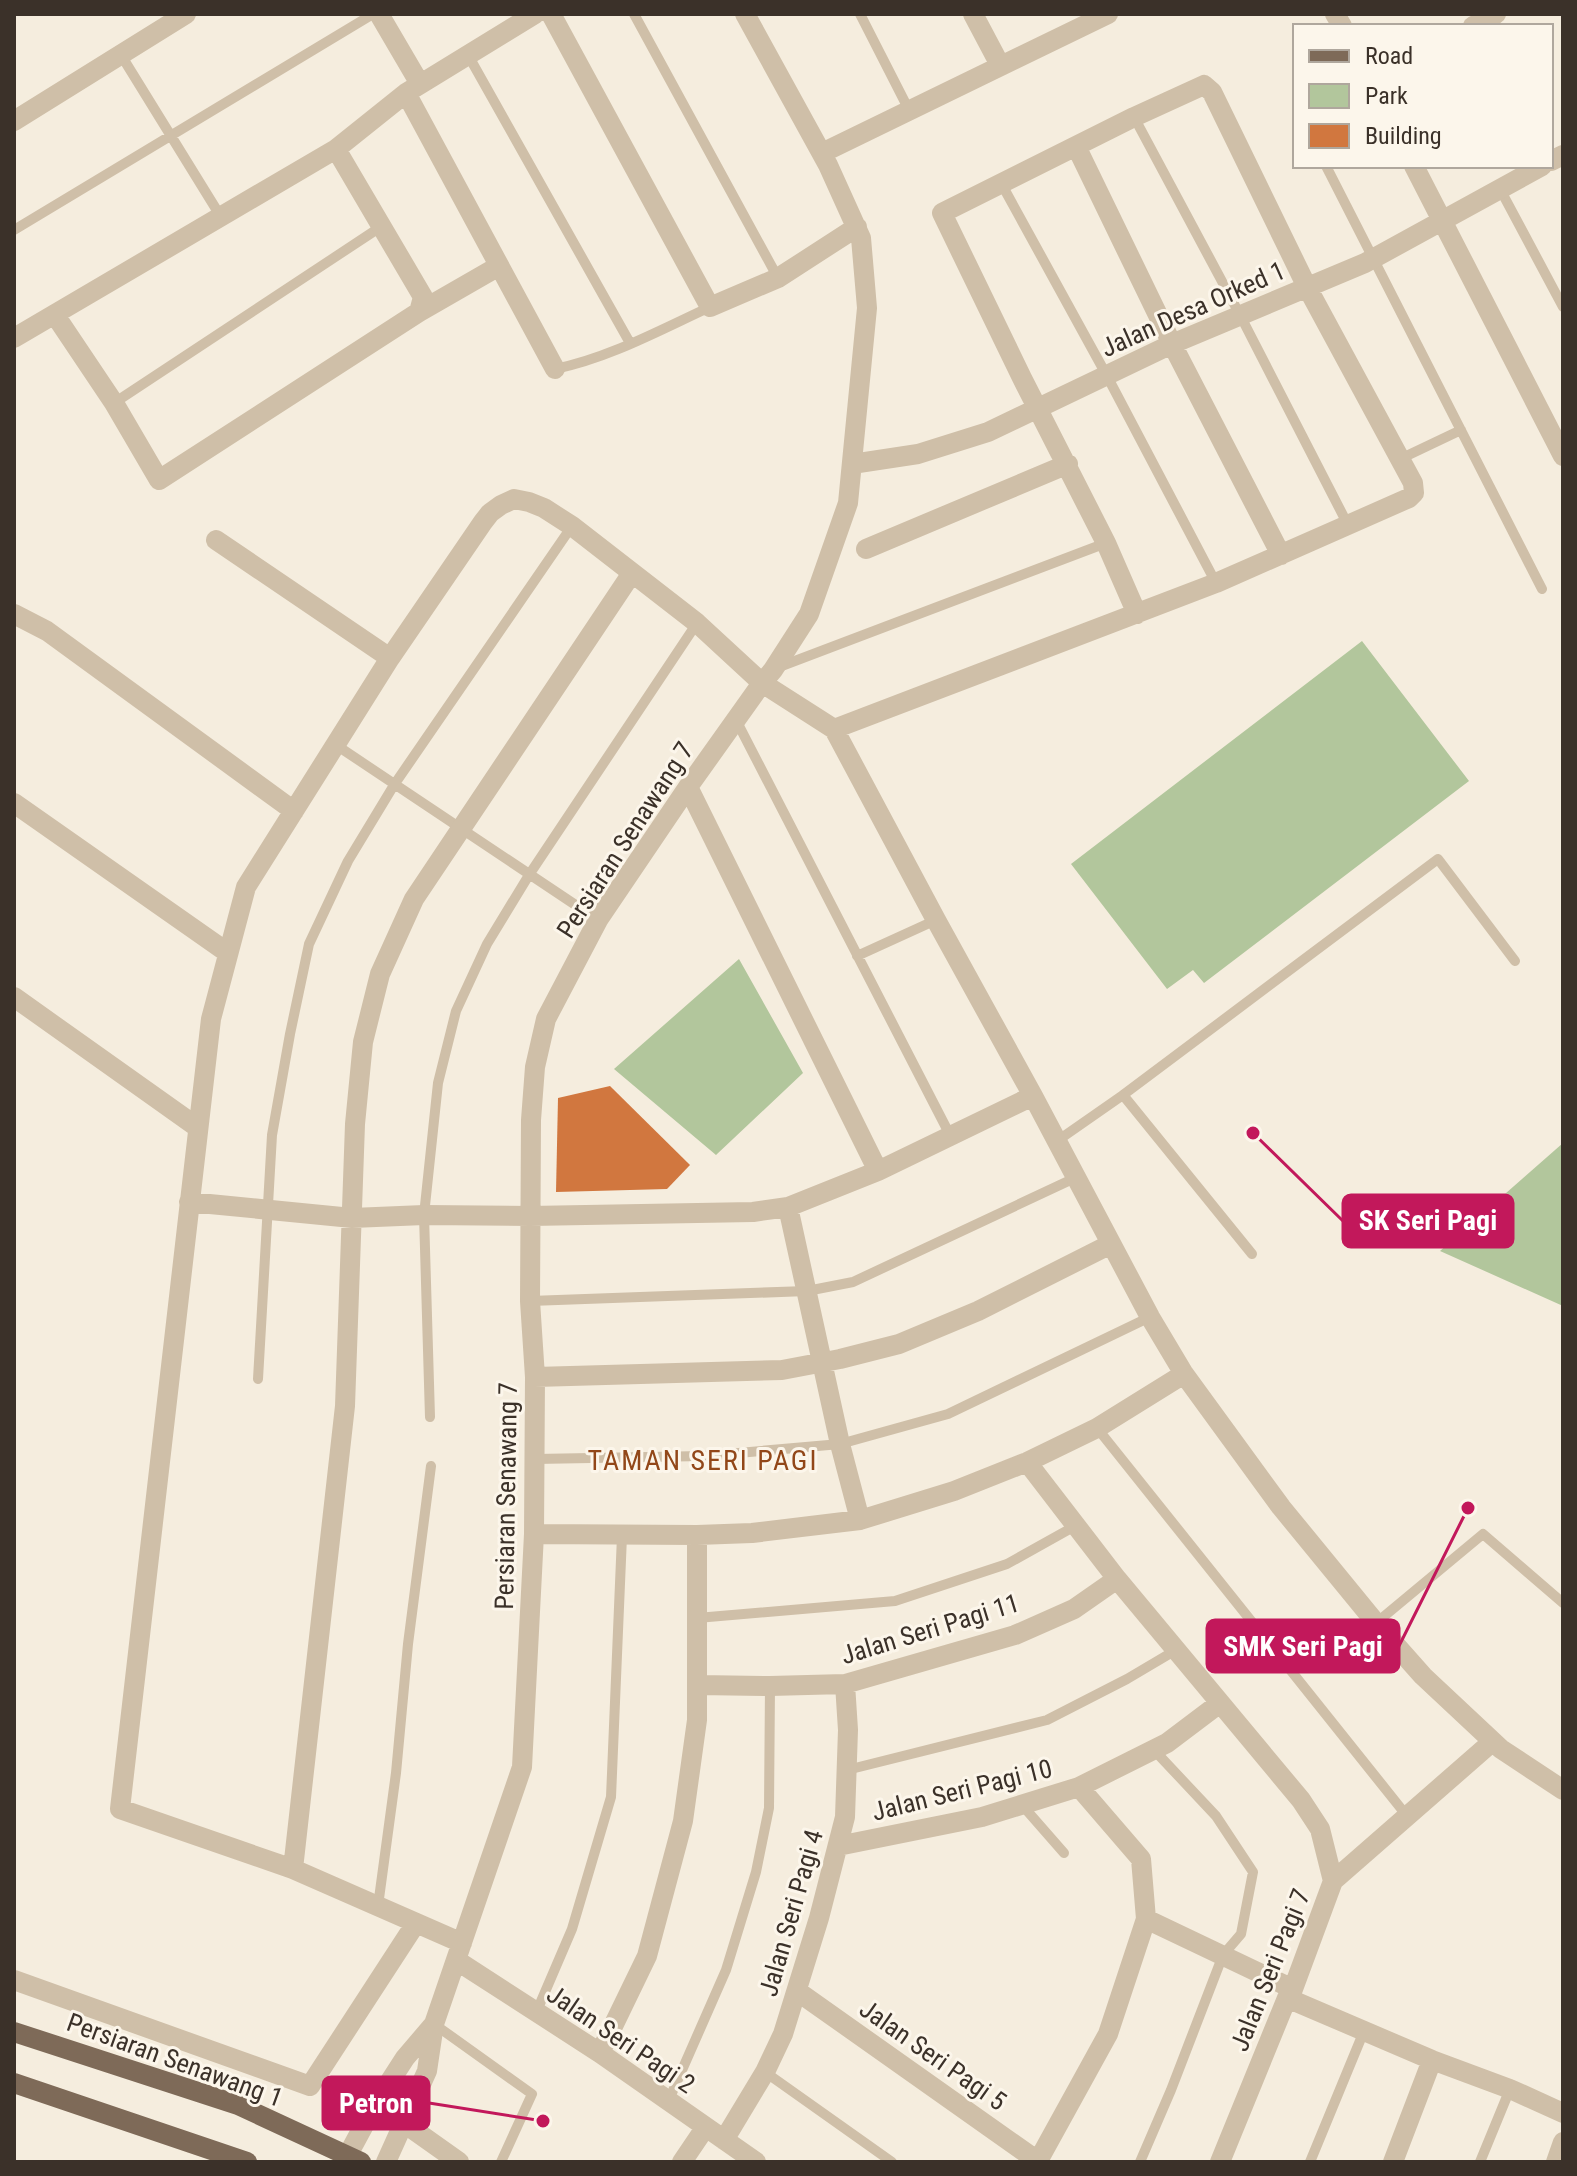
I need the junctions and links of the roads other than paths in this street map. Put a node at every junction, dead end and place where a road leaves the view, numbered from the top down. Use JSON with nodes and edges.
{"nodes":[{"id":1,"x":186,"y":14,"type":"edge"},
{"id":2,"x":376,"y":14,"type":"edge"},
{"id":3,"x":535,"y":14,"type":"edge"},
{"id":4,"x":551,"y":14,"type":"edge"},
{"id":5,"x":634,"y":14,"type":"edge"},
{"id":6,"x":745,"y":14,"type":"edge"},
{"id":7,"x":860,"y":14,"type":"edge"},
{"id":8,"x":973,"y":14,"type":"edge"},
{"id":9,"x":1108,"y":14,"type":"edge"},
{"id":10,"x":1496,"y":14,"type":"edge"},
{"id":11,"x":1477,"y":24,"type":"edge"},
{"id":12,"x":121,"y":55,"type":"junction"},
{"id":13,"x":468,"y":55,"type":"junction"},
{"id":14,"x":1000,"y":65,"type":"junction"},
{"id":15,"x":413,"y":88,"type":"junction"},
{"id":16,"x":909,"y":110,"type":"junction"},
{"id":17,"x":1134,"y":117,"type":"junction"},
{"id":18,"x":14,"y":121,"type":"edge"},
{"id":19,"x":171,"y":135,"type":"junction"},
{"id":20,"x":1076,"y":146,"type":"junction"},
{"id":21,"x":336,"y":149,"type":"junction"},
{"id":22,"x":822,"y":153,"type":"junction"},
{"id":23,"x":1327,"y":168,"type":"edge"},
{"id":24,"x":1415,"y":168,"type":"edge"},
{"id":25,"x":1538,"y":168,"type":"edge"},
{"id":26,"x":1001,"y":183,"type":"junction"},
{"id":27,"x":1500,"y":189,"type":"junction"},
{"id":28,"x":221,"y":217,"type":"junction"},
{"id":29,"x":1441,"y":221,"type":"junction"},
{"id":30,"x":382,"y":226,"type":"junction"},
{"id":31,"x":857,"y":227,"type":"junction"},
{"id":32,"x":14,"y":230,"type":"edge"},
{"id":33,"x":1374,"y":258,"type":"junction"},
{"id":34,"x":499,"y":266,"type":"junction"},
{"id":35,"x":778,"y":278,"type":"junction"},
{"id":36,"x":1307,"y":287,"type":"junction"},
{"id":37,"x":710,"y":307,"type":"junction"},
{"id":38,"x":1563,"y":307,"type":"edge"},
{"id":39,"x":419,"y":312,"type":"junction"},
{"id":40,"x":55,"y":315,"type":"junction"},
{"id":41,"x":1240,"y":315,"type":"junction"},
{"id":42,"x":14,"y":338,"type":"edge"},
{"id":43,"x":630,"y":343,"type":"junction"},
{"id":44,"x":1172,"y":344,"type":"junction"},
{"id":45,"x":555,"y":369,"type":"joint"},
{"id":46,"x":1107,"y":376,"type":"junction"},
{"id":47,"x":114,"y":403,"type":"junction"},
{"id":48,"x":1038,"y":408,"type":"junction"},
{"id":49,"x":1461,"y":430,"type":"junction"},
{"id":50,"x":1563,"y":456,"type":"edge"},
{"id":51,"x":1400,"y":459,"type":"junction"},
{"id":52,"x":852,"y":464,"type":"junction"},
{"id":53,"x":1068,"y":464,"type":"junction"},
{"id":54,"x":1348,"y":525,"type":"junction"},
{"id":55,"x":572,"y":526,"type":"junction"},
{"id":56,"x":216,"y":540,"type":"dead end"},
{"id":57,"x":1106,"y":543,"type":"junction"},
{"id":58,"x":866,"y":549,"type":"dead end"},
{"id":59,"x":1281,"y":555,"type":"junction"},
{"id":60,"x":632,"y":573,"type":"junction"},
{"id":61,"x":1216,"y":583,"type":"junction"},
{"id":62,"x":1542,"y":589,"type":"dead end"},
{"id":63,"x":14,"y":614,"type":"edge"},
{"id":64,"x":1137,"y":614,"type":"junction"},
{"id":65,"x":697,"y":623,"type":"junction"},
{"id":66,"x":390,"y":658,"type":"junction"},
{"id":67,"x":768,"y":676,"type":"junction"},
{"id":68,"x":736,"y":720,"type":"junction"},
{"id":69,"x":834,"y":729,"type":"junction"},
{"id":70,"x":336,"y":745,"type":"junction"},
{"id":71,"x":394,"y":785,"type":"junction"},
{"id":72,"x":688,"y":787,"type":"junction"},
{"id":73,"x":14,"y":803,"type":"edge"},
{"id":74,"x":294,"y":811,"type":"junction"},
{"id":75,"x":460,"y":829,"type":"junction"},
{"id":76,"x":529,"y":875,"type":"junction"},
{"id":77,"x":598,"y":920,"type":"junction"},
{"id":78,"x":936,"y":920,"type":"junction"},
{"id":79,"x":228,"y":953,"type":"junction"},
{"id":80,"x":857,"y":956,"type":"junction"},
{"id":81,"x":1515,"y":961,"type":"dead end"},
{"id":82,"x":14,"y":997,"type":"edge"},
{"id":83,"x":1123,"y":1095,"type":"junction"},
{"id":84,"x":1033,"y":1096,"type":"junction"},
{"id":85,"x":197,"y":1127,"type":"junction"},
{"id":86,"x":951,"y":1137,"type":"junction"},
{"id":87,"x":1057,"y":1141,"type":"junction"},
{"id":88,"x":878,"y":1171,"type":"junction"},
{"id":89,"x":1077,"y":1177,"type":"junction"},
{"id":90,"x":189,"y":1202,"type":"junction"},
{"id":91,"x":788,"y":1207,"type":"junction"},
{"id":92,"x":268,"y":1210,"type":"junction"},
{"id":93,"x":424,"y":1215,"type":"junction"},
{"id":94,"x":530,"y":1216,"type":"junction"},
{"id":95,"x":352,"y":1218,"type":"junction"},
{"id":96,"x":1111,"y":1244,"type":"junction"},
{"id":97,"x":1252,"y":1254,"type":"dead end"},
{"id":98,"x":807,"y":1291,"type":"junction"},
{"id":99,"x":530,"y":1301,"type":"junction"},
{"id":100,"x":1150,"y":1317,"type":"junction"},
{"id":101,"x":823,"y":1362,"type":"junction"},
{"id":102,"x":1184,"y":1374,"type":"junction"},
{"id":103,"x":535,"y":1377,"type":"junction"},
{"id":104,"x":258,"y":1379,"type":"dead end"},
{"id":105,"x":430,"y":1417,"type":"dead end"},
{"id":106,"x":1097,"y":1428,"type":"junction"},
{"id":107,"x":840,"y":1444,"type":"junction"},
{"id":108,"x":535,"y":1459,"type":"junction"},
{"id":109,"x":1027,"y":1462,"type":"junction"},
{"id":110,"x":431,"y":1466,"type":"dead end"},
{"id":111,"x":860,"y":1520,"type":"junction"},
{"id":112,"x":1077,"y":1525,"type":"junction"},
{"id":113,"x":534,"y":1534,"type":"junction"},
{"id":114,"x":697,"y":1535,"type":"junction"},
{"id":115,"x":622,"y":1536,"type":"junction"},
{"id":116,"x":1117,"y":1579,"type":"junction"},
{"id":117,"x":1563,"y":1603,"type":"edge"},
{"id":118,"x":697,"y":1618,"type":"junction"},
{"id":119,"x":1376,"y":1623,"type":"junction"},
{"id":120,"x":1176,"y":1650,"type":"junction"},
{"id":121,"x":845,"y":1684,"type":"junction"},
{"id":122,"x":698,"y":1685,"type":"junction"},
{"id":123,"x":770,"y":1686,"type":"junction"},
{"id":124,"x":1220,"y":1703,"type":"junction"},
{"id":125,"x":1492,"y":1742,"type":"junction"},
{"id":126,"x":1154,"y":1750,"type":"junction"},
{"id":127,"x":847,"y":1770,"type":"junction"},
{"id":128,"x":1079,"y":1787,"type":"junction"},
{"id":129,"x":1563,"y":1790,"type":"edge"},
{"id":130,"x":1022,"y":1805,"type":"junction"},
{"id":131,"x":1407,"y":1816,"type":"junction"},
{"id":132,"x":838,"y":1846,"type":"junction"},
{"id":133,"x":1064,"y":1853,"type":"dead end"},
{"id":134,"x":293,"y":1869,"type":"junction"},
{"id":135,"x":1333,"y":1881,"type":"junction"},
{"id":136,"x":378,"y":1906,"type":"junction"},
{"id":137,"x":1146,"y":1919,"type":"junction"},
{"id":138,"x":416,"y":1923,"type":"junction"},
{"id":139,"x":459,"y":1951,"type":"junction"},
{"id":140,"x":1223,"y":1955,"type":"junction"},
{"id":141,"x":14,"y":1980,"type":"edge"},
{"id":142,"x":797,"y":1991,"type":"junction"},
{"id":143,"x":1290,"y":1994,"type":"junction"},
{"id":144,"x":536,"y":2013,"type":"junction"},
{"id":145,"x":434,"y":2024,"type":"junction"},
{"id":146,"x":1364,"y":2031,"type":"junction"},
{"id":147,"x":14,"y":2032,"type":"edge"},
{"id":148,"x":600,"y":2053,"type":"junction"},
{"id":149,"x":1432,"y":2060,"type":"junction"},
{"id":150,"x":765,"y":2072,"type":"junction"},
{"id":151,"x":14,"y":2083,"type":"edge"},
{"id":152,"x":1510,"y":2089,"type":"junction"},
{"id":153,"x":668,"y":2102,"type":"junction"},
{"id":154,"x":1563,"y":2113,"type":"edge"},
{"id":155,"x":404,"y":2123,"type":"junction"},
{"id":156,"x":705,"y":2128,"type":"junction"},
{"id":157,"x":724,"y":2140,"type":"junction"},
{"id":158,"x":1563,"y":2142,"type":"edge"},
{"id":159,"x":351,"y":2160,"type":"edge"},
{"id":160,"x":247,"y":2162,"type":"edge"},
{"id":161,"x":386,"y":2162,"type":"edge"},
{"id":162,"x":459,"y":2162,"type":"edge"},
{"id":163,"x":501,"y":2162,"type":"edge"},
{"id":164,"x":682,"y":2162,"type":"edge"},
{"id":165,"x":756,"y":2162,"type":"edge"},
{"id":166,"x":892,"y":2162,"type":"edge"},
{"id":167,"x":1038,"y":2162,"type":"edge"},
{"id":168,"x":1140,"y":2162,"type":"edge"},
{"id":169,"x":1220,"y":2162,"type":"edge"},
{"id":170,"x":1310,"y":2162,"type":"edge"},
{"id":171,"x":1393,"y":2162,"type":"edge"},
{"id":172,"x":1480,"y":2162,"type":"edge"},
{"id":173,"x":1556,"y":2162,"type":"edge"}],
"edges":[{"from":1,"to":12,"type":"street"},
{"from":2,"to":15,"type":"street"},
{"from":2,"to":19,"type":"lane"},
{"from":3,"to":13,"type":"street"},
{"from":4,"to":37,"type":"street"},
{"from":5,"to":35,"type":"lane"},
{"from":6,"to":22,"type":"street","name":"Persiaran Senawang 7"},
{"from":7,"to":16,"type":"lane"},
{"from":8,"to":14,"type":"street"},
{"from":9,"to":14,"type":"street"},
{"from":10,"to":11,"type":"street"},
{"from":12,"to":18,"type":"street"},
{"from":12,"to":19,"type":"lane"},
{"from":13,"to":15,"type":"street"},
{"from":13,"to":43,"type":"lane"},
{"from":14,"to":16,"type":"street"},
{"from":15,"to":21,"type":"street"},
{"from":15,"to":34,"type":"street"},
{"from":16,"to":22,"type":"street"},
{"from":17,"to":20,"type":"street"},
{"from":17,"to":36,"type":"street"},
{"from":17,"to":41,"type":"lane"},
{"from":19,"to":28,"type":"lane"},
{"from":19,"to":32,"type":"lane"},
{"from":20,"to":26,"type":"street"},
{"from":20,"to":44,"type":"street"},
{"from":21,"to":28,"type":"street"},
{"from":21,"to":30,"type":"street"},
{"from":22,"to":31,"type":"street","name":"Persiaran Senawang 7"},
{"from":23,"to":33,"type":"lane"},
{"from":24,"to":29,"type":"street"},
{"from":25,"to":27,"type":"street","name":"Jalan Desa Orked 1"},
{"from":26,"to":46,"type":"lane"},
{"from":26,"to":48,"type":"street"},
{"from":27,"to":29,"type":"street","name":"Jalan Desa Orked 1"},
{"from":27,"to":38,"type":"lane"},
{"from":28,"to":40,"type":"street"},
{"from":29,"to":33,"type":"street","name":"Jalan Desa Orked 1"},
{"from":29,"to":50,"type":"street"},
{"from":30,"to":39,"type":"street"},
{"from":30,"to":47,"type":"lane"},
{"from":31,"to":35,"type":"street"},
{"from":31,"to":52,"type":"street","name":"Persiaran Senawang 7"},
{"from":33,"to":36,"type":"street","name":"Jalan Desa Orked 1"},
{"from":33,"to":49,"type":"lane"},
{"from":34,"to":39,"type":"street"},
{"from":34,"to":45,"type":"street"},
{"from":35,"to":37,"type":"street"},
{"from":36,"to":41,"type":"street","name":"Jalan Desa Orked 1"},
{"from":36,"to":51,"type":"street"},
{"from":37,"to":43,"type":"lane"},
{"from":39,"to":47,"type":"street"},
{"from":40,"to":42,"type":"street"},
{"from":40,"to":47,"type":"street"},
{"from":41,"to":44,"type":"street","name":"Jalan Desa Orked 1"},
{"from":41,"to":54,"type":"lane"},
{"from":43,"to":45,"type":"lane"},
{"from":44,"to":46,"type":"street","name":"Jalan Desa Orked 1"},
{"from":44,"to":59,"type":"street"},
{"from":46,"to":48,"type":"street","name":"Jalan Desa Orked 1"},
{"from":46,"to":61,"type":"lane"},
{"from":48,"to":52,"type":"street","name":"Jalan Desa Orked 1"},
{"from":48,"to":53,"type":"street"},
{"from":49,"to":51,"type":"lane"},
{"from":49,"to":62,"type":"lane"},
{"from":51,"to":54,"type":"street"},
{"from":52,"to":67,"type":"street","name":"Persiaran Senawang 7"},
{"from":53,"to":57,"type":"street"},
{"from":53,"to":58,"type":"street"},
{"from":54,"to":59,"type":"street"},
{"from":55,"to":60,"type":"street"},
{"from":55,"to":66,"type":"street"},
{"from":55,"to":71,"type":"lane"},
{"from":56,"to":66,"type":"street"},
{"from":57,"to":64,"type":"street"},
{"from":57,"to":67,"type":"lane"},
{"from":59,"to":61,"type":"street"},
{"from":60,"to":65,"type":"street"},
{"from":60,"to":75,"type":"street"},
{"from":61,"to":64,"type":"street"},
{"from":63,"to":74,"type":"street"},
{"from":64,"to":69,"type":"street"},
{"from":65,"to":67,"type":"street"},
{"from":65,"to":76,"type":"lane"},
{"from":66,"to":70,"type":"street"},
{"from":67,"to":68,"type":"street","name":"Persiaran Senawang 7"},
{"from":67,"to":69,"type":"street"},
{"from":68,"to":72,"type":"street","name":"Persiaran Senawang 7"},
{"from":68,"to":80,"type":"lane"},
{"from":69,"to":78,"type":"street"},
{"from":70,"to":71,"type":"lane"},
{"from":70,"to":74,"type":"street"},
{"from":71,"to":75,"type":"lane"},
{"from":71,"to":92,"type":"lane"},
{"from":72,"to":77,"type":"street","name":"Persiaran Senawang 7"},
{"from":72,"to":88,"type":"street"},
{"from":73,"to":79,"type":"street"},
{"from":74,"to":79,"type":"street"},
{"from":75,"to":76,"type":"lane"},
{"from":75,"to":95,"type":"street"},
{"from":76,"to":77,"type":"lane"},
{"from":76,"to":93,"type":"lane"},
{"from":77,"to":94,"type":"street","name":"Persiaran Senawang 7"},
{"from":78,"to":80,"type":"lane"},
{"from":78,"to":84,"type":"street"},
{"from":79,"to":85,"type":"street"},
{"from":80,"to":86,"type":"lane"},
{"from":81,"to":83,"type":"lane"},
{"from":82,"to":85,"type":"street"},
{"from":83,"to":87,"type":"lane"},
{"from":83,"to":97,"type":"lane"},
{"from":84,"to":86,"type":"street"},
{"from":84,"to":87,"type":"street"},
{"from":85,"to":90,"type":"street"},
{"from":86,"to":88,"type":"street"},
{"from":87,"to":89,"type":"street"},
{"from":88,"to":91,"type":"street"},
{"from":89,"to":96,"type":"street"},
{"from":89,"to":98,"type":"lane"},
{"from":90,"to":92,"type":"street"},
{"from":90,"to":134,"type":"street","name":"Jalan Seri Pagi 2"},
{"from":91,"to":94,"type":"street"},
{"from":91,"to":98,"type":"street"},
{"from":92,"to":95,"type":"street"},
{"from":92,"to":104,"type":"lane"},
{"from":93,"to":94,"type":"street"},
{"from":93,"to":95,"type":"street"},
{"from":93,"to":105,"type":"lane"},
{"from":94,"to":99,"type":"street","name":"Persiaran Senawang 7"},
{"from":95,"to":134,"type":"street"},
{"from":96,"to":100,"type":"street"},
{"from":96,"to":101,"type":"street"},
{"from":98,"to":99,"type":"lane"},
{"from":98,"to":101,"type":"street"},
{"from":99,"to":103,"type":"street","name":"Persiaran Senawang 7"},
{"from":100,"to":102,"type":"street"},
{"from":100,"to":107,"type":"lane"},
{"from":101,"to":103,"type":"street"},
{"from":101,"to":107,"type":"street"},
{"from":102,"to":106,"type":"street"},
{"from":102,"to":119,"type":"street"},
{"from":103,"to":108,"type":"street","name":"Persiaran Senawang 7"},
{"from":106,"to":109,"type":"street"},
{"from":106,"to":131,"type":"lane"},
{"from":107,"to":108,"type":"lane"},
{"from":107,"to":111,"type":"street"},
{"from":108,"to":113,"type":"street","name":"Persiaran Senawang 7"},
{"from":109,"to":111,"type":"street"},
{"from":109,"to":112,"type":"street","name":"Jalan Seri Pagi 7"},
{"from":110,"to":136,"type":"lane"},
{"from":111,"to":114,"type":"street"},
{"from":112,"to":116,"type":"street","name":"Jalan Seri Pagi 7"},
{"from":112,"to":118,"type":"lane"},
{"from":113,"to":115,"type":"street"},
{"from":113,"to":139,"type":"street","name":"Persiaran Senawang 7"},
{"from":114,"to":115,"type":"street"},
{"from":114,"to":118,"type":"street"},
{"from":115,"to":144,"type":"lane"},
{"from":116,"to":120,"type":"street","name":"Jalan Seri Pagi 7"},
{"from":116,"to":121,"type":"street","name":"Jalan Seri Pagi 11"},
{"from":117,"to":119,"type":"lane"},
{"from":118,"to":122,"type":"street"},
{"from":119,"to":125,"type":"street"},
{"from":120,"to":124,"type":"street","name":"Jalan Seri Pagi 7"},
{"from":120,"to":127,"type":"lane"},
{"from":121,"to":123,"type":"street","name":"Jalan Seri Pagi 11"},
{"from":121,"to":127,"type":"street","name":"Jalan Seri Pagi 4"},
{"from":122,"to":123,"type":"street","name":"Jalan Seri Pagi 11"},
{"from":122,"to":148,"type":"street"},
{"from":123,"to":153,"type":"lane"},
{"from":124,"to":126,"type":"street","name":"Jalan Seri Pagi 10"},
{"from":124,"to":135,"type":"street","name":"Jalan Seri Pagi 7"},
{"from":125,"to":129,"type":"street"},
{"from":125,"to":131,"type":"street"},
{"from":126,"to":128,"type":"street","name":"Jalan Seri Pagi 10"},
{"from":126,"to":140,"type":"lane"},
{"from":127,"to":132,"type":"street","name":"Jalan Seri Pagi 4"},
{"from":128,"to":130,"type":"street","name":"Jalan Seri Pagi 10"},
{"from":128,"to":137,"type":"street"},
{"from":130,"to":132,"type":"street","name":"Jalan Seri Pagi 10"},
{"from":130,"to":133,"type":"lane"},
{"from":131,"to":135,"type":"street"},
{"from":132,"to":142,"type":"street","name":"Jalan Seri Pagi 4"},
{"from":134,"to":136,"type":"street","name":"Jalan Seri Pagi 2"},
{"from":135,"to":143,"type":"street","name":"Jalan Seri Pagi 7"},
{"from":136,"to":138,"type":"street","name":"Jalan Seri Pagi 2"},
{"from":137,"to":140,"type":"street"},
{"from":137,"to":167,"type":"street"},
{"from":138,"to":139,"type":"street","name":"Jalan Seri Pagi 2"},
{"from":138,"to":141,"type":"street"},
{"from":139,"to":144,"type":"street","name":"Jalan Seri Pagi 2"},
{"from":139,"to":145,"type":"street","name":"Persiaran Senawang 7"},
{"from":140,"to":143,"type":"street"},
{"from":140,"to":168,"type":"lane"},
{"from":142,"to":150,"type":"street","name":"Jalan Seri Pagi 4"},
{"from":142,"to":167,"type":"street","name":"Jalan Seri Pagi 5"},
{"from":143,"to":146,"type":"street"},
{"from":143,"to":169,"type":"street","name":"Jalan Seri Pagi 7"},
{"from":144,"to":148,"type":"street","name":"Jalan Seri Pagi 2"},
{"from":145,"to":155,"type":"street"},
{"from":145,"to":159,"type":"street"},
{"from":145,"to":163,"type":"lane"},
{"from":146,"to":149,"type":"street"},
{"from":146,"to":170,"type":"lane"},
{"from":147,"to":159,"type":"main road","name":"Persiaran Senawang 1"},
{"from":148,"to":153,"type":"street","name":"Jalan Seri Pagi 2"},
{"from":149,"to":152,"type":"street"},
{"from":149,"to":171,"type":"street"},
{"from":150,"to":157,"type":"street","name":"Jalan Seri Pagi 4"},
{"from":150,"to":166,"type":"lane"},
{"from":151,"to":160,"type":"main road"},
{"from":152,"to":154,"type":"street"},
{"from":152,"to":172,"type":"lane"},
{"from":153,"to":156,"type":"street","name":"Jalan Seri Pagi 2"},
{"from":155,"to":161,"type":"street"},
{"from":155,"to":162,"type":"street"},
{"from":156,"to":157,"type":"street","name":"Jalan Seri Pagi 2"},
{"from":156,"to":164,"type":"street"},
{"from":157,"to":165,"type":"street","name":"Jalan Seri Pagi 2"},
{"from":158,"to":173,"type":"street"}]}
